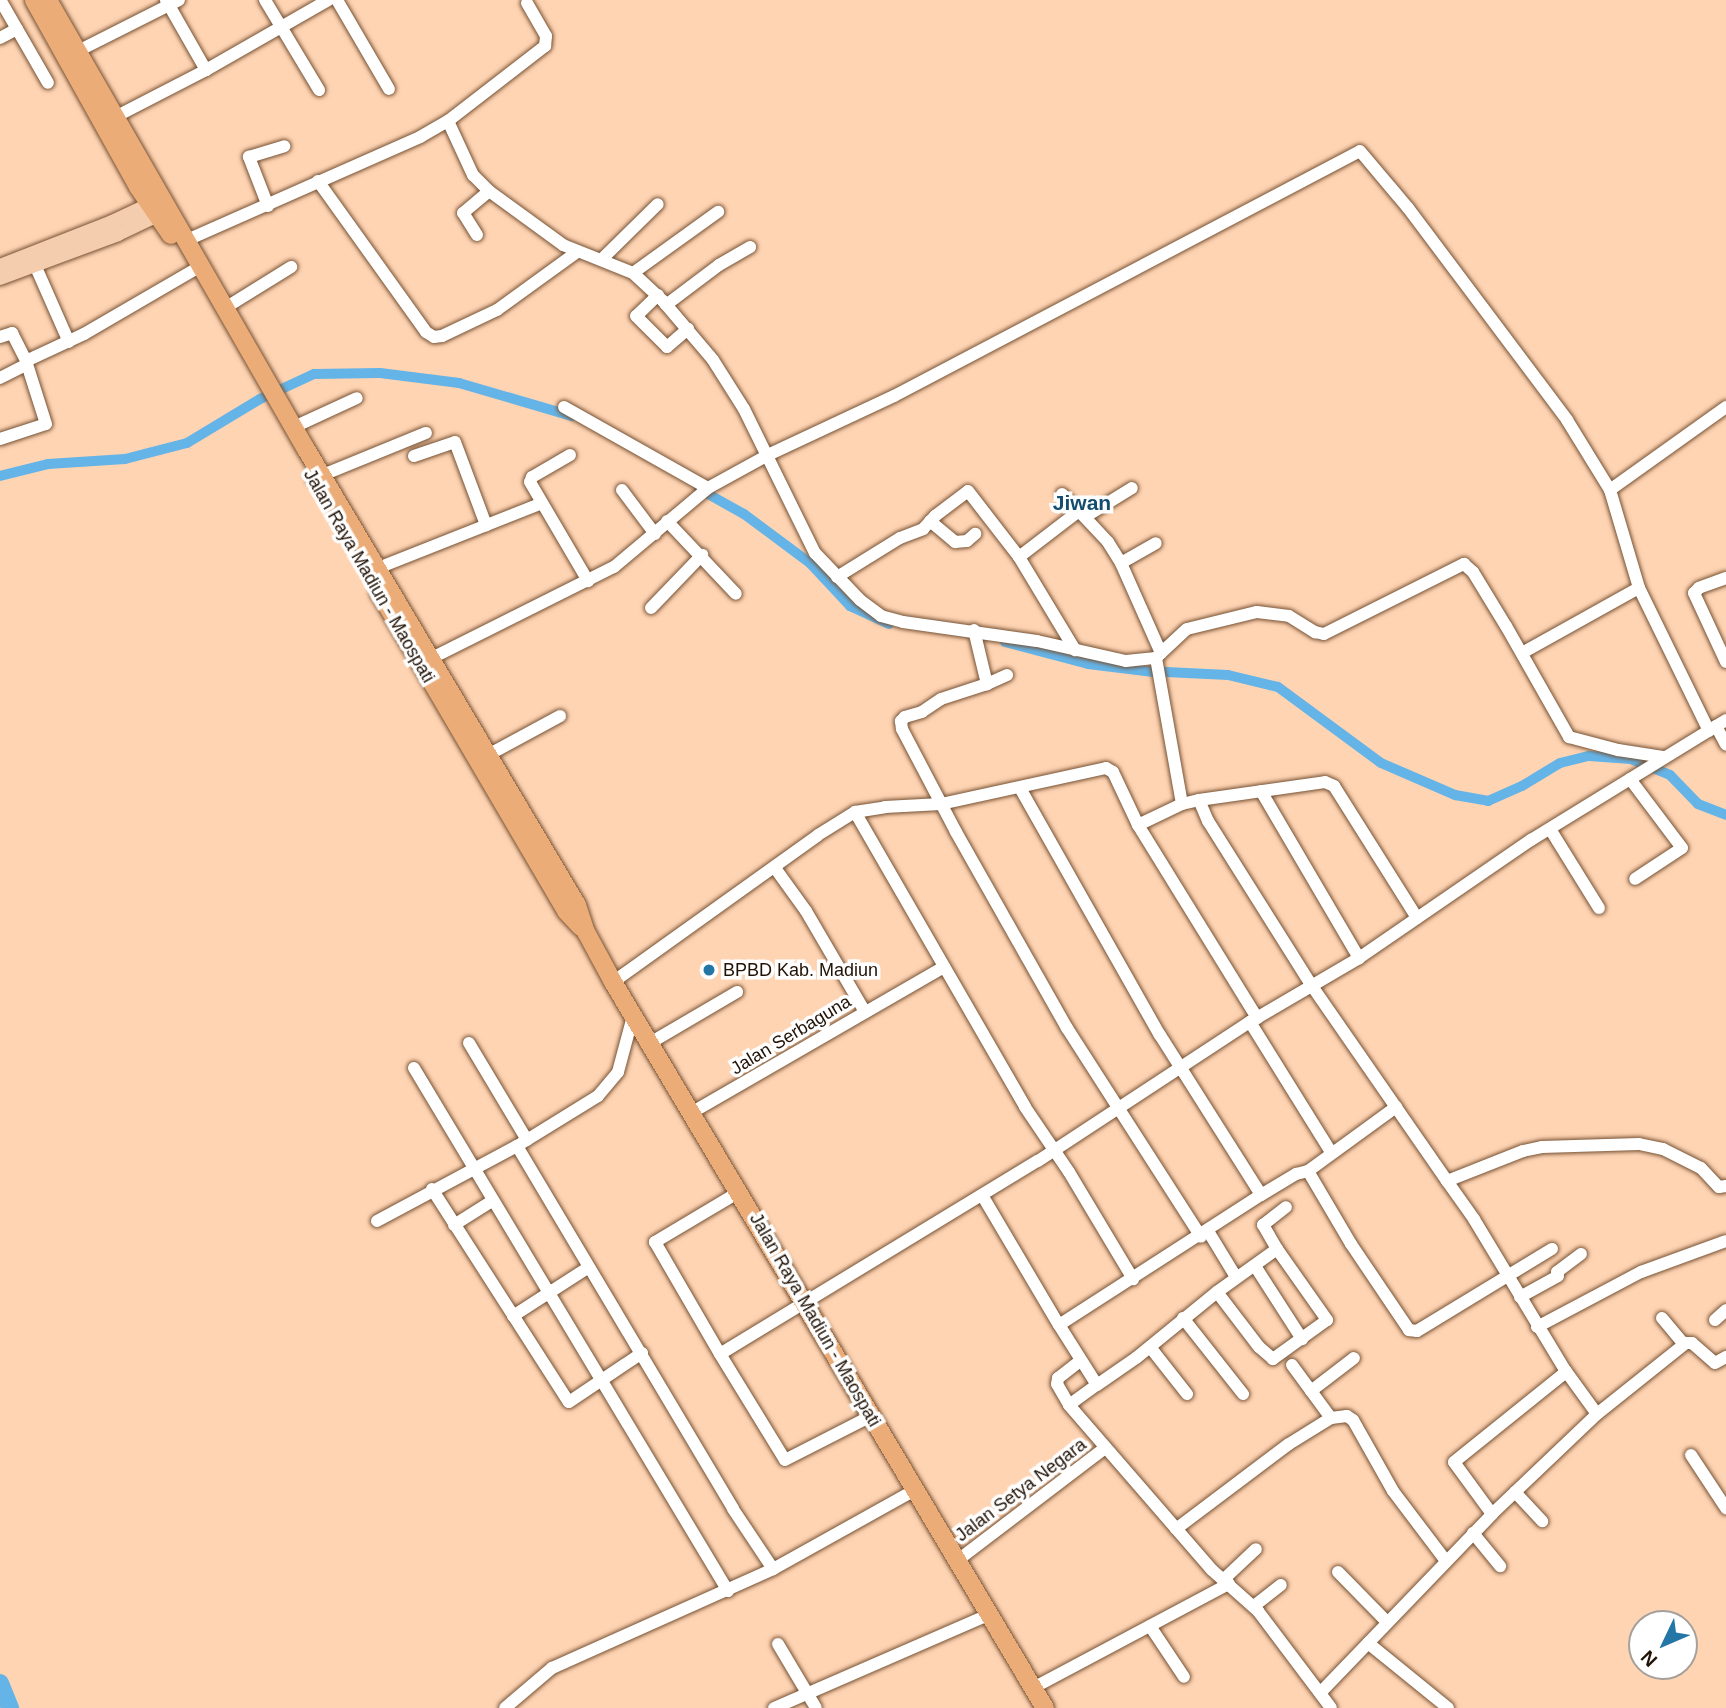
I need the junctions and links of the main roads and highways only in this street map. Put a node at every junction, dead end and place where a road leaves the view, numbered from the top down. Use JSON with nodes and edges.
{"nodes":[{"id":1,"x":34,"y":0,"type":"edge"},
{"id":2,"x":48,"y":0,"type":"edge"},
{"id":3,"x":158,"y":208,"type":"junction"},
{"id":4,"x":0,"y":266,"type":"edge"},
{"id":5,"x":0,"y":278,"type":"edge"},
{"id":6,"x":268,"y":392,"type":"junction"},
{"id":7,"x":317,"y":477,"type":"junction"},
{"id":8,"x":514,"y":811,"type":"junction"},
{"id":9,"x":1045,"y":1708,"type":"edge"}],
"edges":[{"from":1,"to":3,"type":"highway"},
{"from":2,"to":3,"type":"highway"},
{"from":3,"to":4,"type":"main road"},
{"from":3,"to":5,"type":"main road"},
{"from":3,"to":6,"type":"highway","name":"Jalan Raya Madiun - Maospati"},
{"from":3,"to":6,"type":"highway","name":"Jalan Raya Madiun - Maospati"},
{"from":6,"to":7,"type":"highway","name":"Jalan Raya Madiun - Maospati"},
{"from":6,"to":7,"type":"highway","name":"Jalan Raya Madiun - Maospati"},
{"from":7,"to":8,"type":"highway","name":"Jalan Raya Madiun - Maospati"},
{"from":7,"to":8,"type":"highway","name":"Jalan Raya Madiun - Maospati"},
{"from":8,"to":9,"type":"highway","name":"Jalan Raya Madiun - Maospati"}]}
